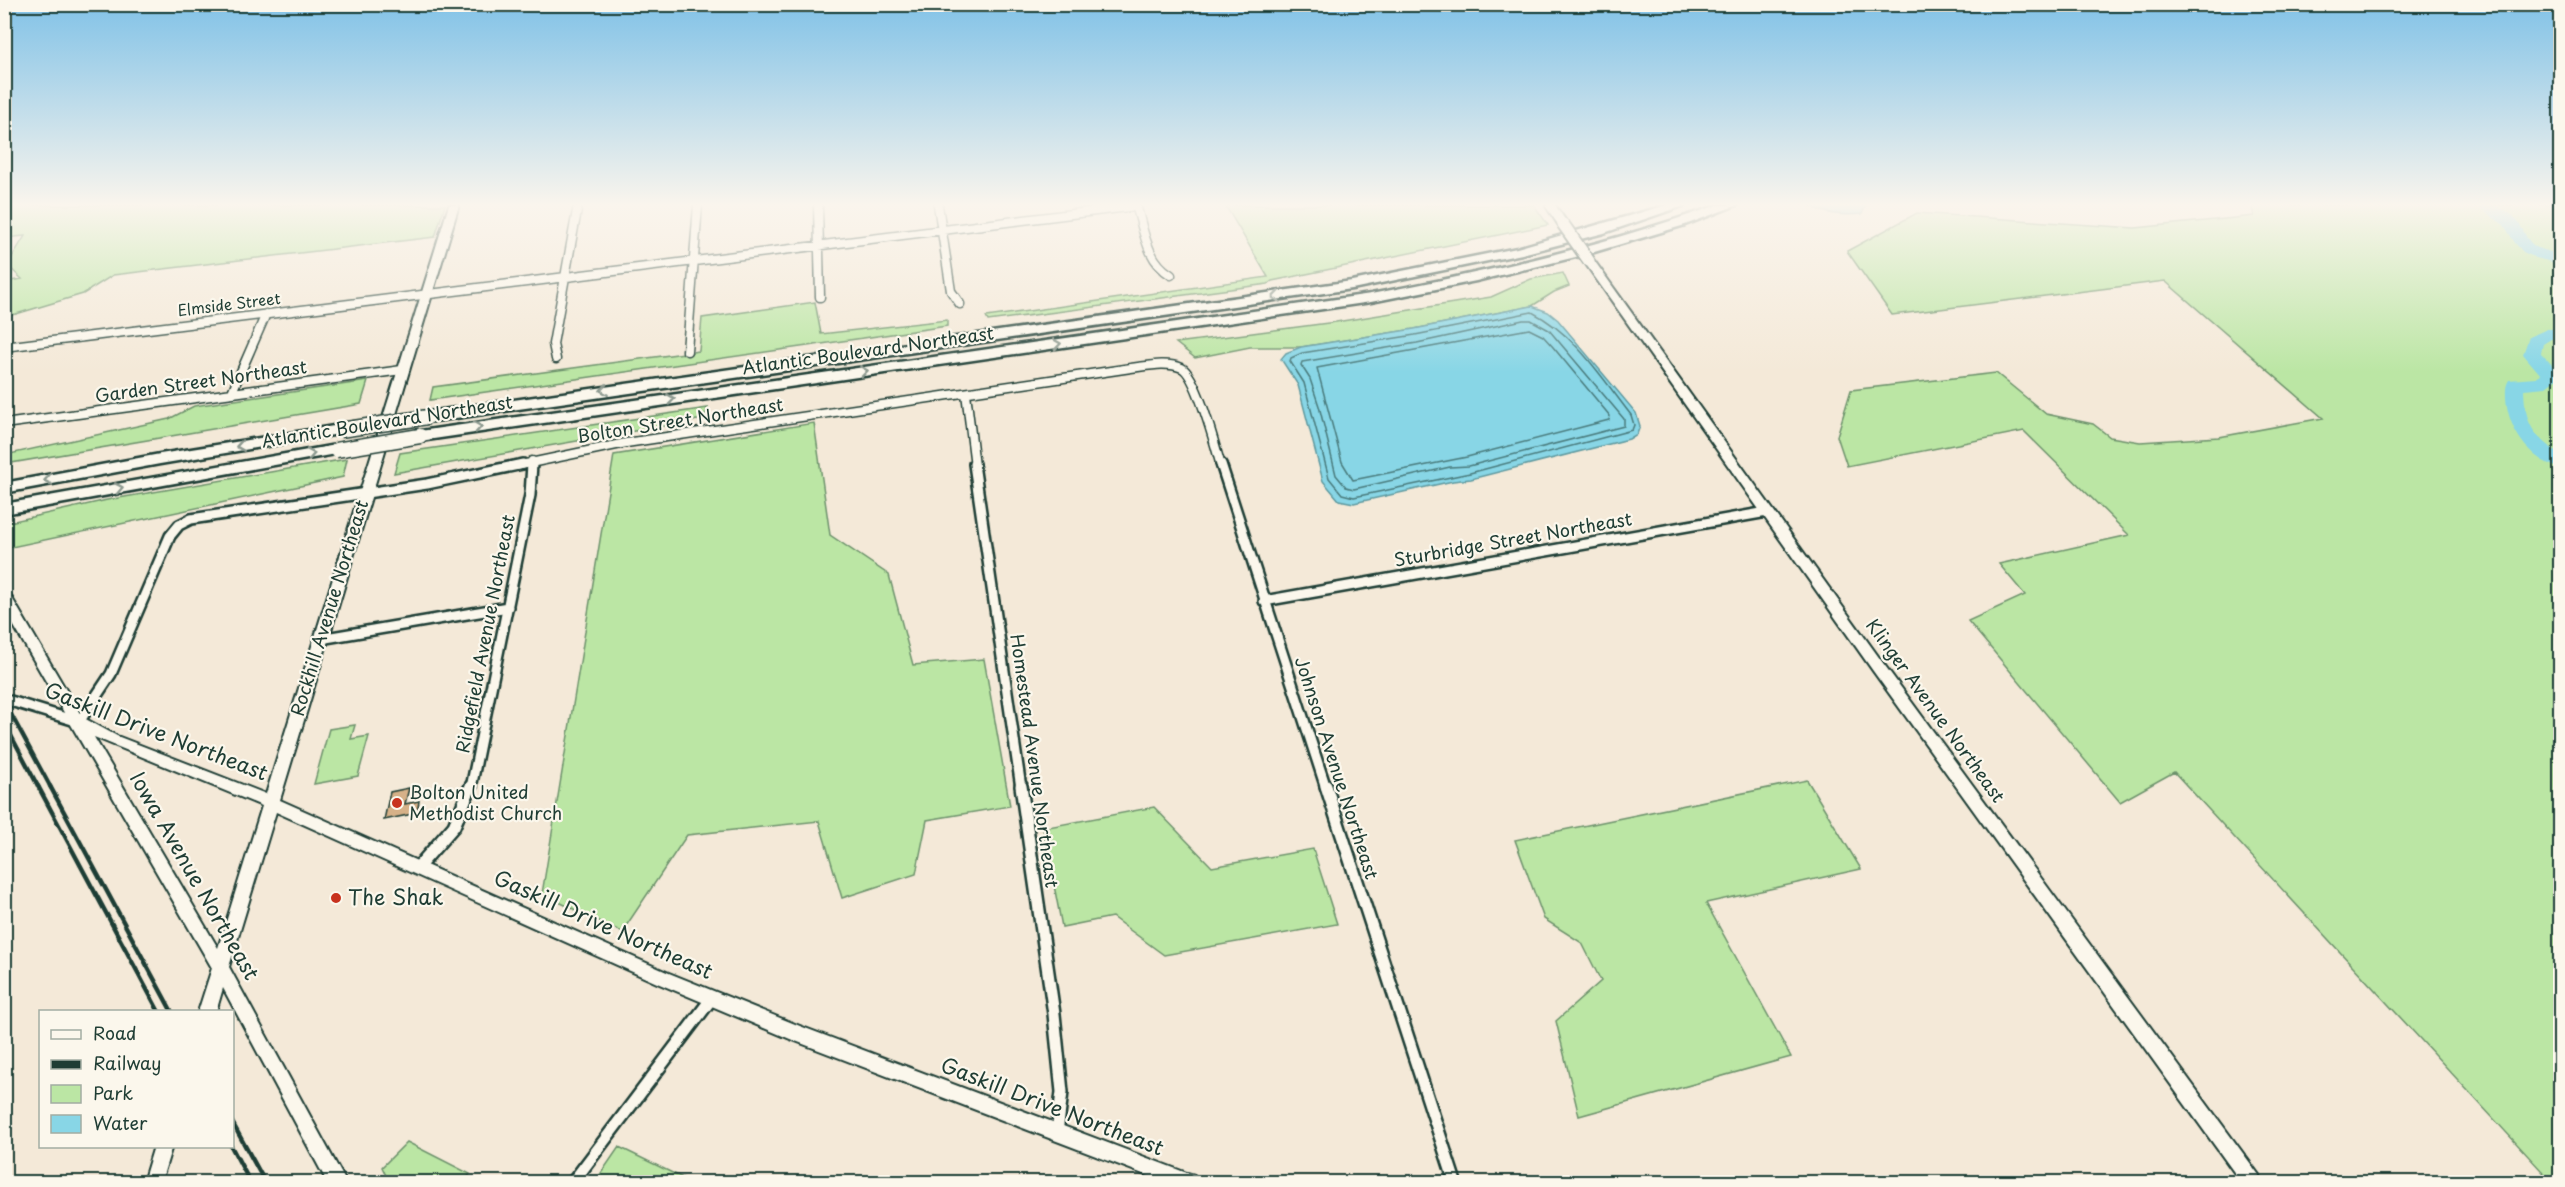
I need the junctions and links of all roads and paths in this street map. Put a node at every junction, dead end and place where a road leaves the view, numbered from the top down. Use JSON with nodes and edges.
{"nodes":[{"id":1,"x":437,"y":260,"type":"edge"},
{"id":2,"x":569,"y":260,"type":"edge"},
{"id":3,"x":699,"y":260,"type":"edge"},
{"id":4,"x":820,"y":260,"type":"edge"},
{"id":5,"x":946,"y":260,"type":"edge"},
{"id":6,"x":1153,"y":260,"type":"edge"},
{"id":7,"x":1478,"y":260,"type":"edge"},
{"id":8,"x":1549,"y":260,"type":"edge"},
{"id":9,"x":1589,"y":260,"type":"edge"},
{"id":10,"x":694,"y":261,"type":"junction"},
{"id":11,"x":1172,"y":275,"type":"dead end"},
{"id":12,"x":566,"y":276,"type":"junction"},
{"id":13,"x":426,"y":294,"type":"junction"},
{"id":14,"x":820,"y":297,"type":"dead end"},
{"id":15,"x":960,"y":304,"type":"dead end"},
{"id":16,"x":266,"y":314,"type":"junction"},
{"id":17,"x":4,"y":347,"type":"edge"},
{"id":18,"x":687,"y":351,"type":"dead end"},
{"id":19,"x":556,"y":359,"type":"dead end"},
{"id":20,"x":1181,"y":367,"type":"joint"},
{"id":21,"x":402,"y":370,"type":"junction"},
{"id":22,"x":232,"y":393,"type":"junction"},
{"id":23,"x":966,"y":393,"type":"junction"},
{"id":24,"x":4,"y":424,"type":"edge"},
{"id":25,"x":532,"y":461,"type":"junction"},
{"id":26,"x":4,"y":488,"type":"edge"},
{"id":27,"x":364,"y":494,"type":"junction"},
{"id":28,"x":12,"y":508,"type":"edge"},
{"id":29,"x":1767,"y":512,"type":"junction"},
{"id":30,"x":4,"y":596,"type":"edge"},
{"id":31,"x":1264,"y":601,"type":"junction"},
{"id":32,"x":508,"y":607,"type":"junction"},
{"id":33,"x":320,"y":639,"type":"junction"},
{"id":34,"x":4,"y":699,"type":"edge"},
{"id":35,"x":79,"y":722,"type":"junction"},
{"id":36,"x":271,"y":802,"type":"junction"},
{"id":37,"x":418,"y":867,"type":"junction"},
{"id":38,"x":221,"y":968,"type":"junction"},
{"id":39,"x":712,"y":998,"type":"junction"},
{"id":40,"x":207,"y":1010,"type":"edge"},
{"id":41,"x":1057,"y":1133,"type":"junction"},
{"id":42,"x":162,"y":1148,"type":"edge"},
{"id":43,"x":152,"y":1182,"type":"edge"},
{"id":44,"x":336,"y":1182,"type":"edge"},
{"id":45,"x":573,"y":1182,"type":"edge"},
{"id":46,"x":1187,"y":1182,"type":"edge"},
{"id":47,"x":1455,"y":1182,"type":"edge"},
{"id":48,"x":2252,"y":1182,"type":"edge"}],
"edges":[{"from":1,"to":13,"type":"street","name":"Rockhill Avenue Northeast"},
{"from":2,"to":12,"type":"street"},
{"from":3,"to":10,"type":"street","name":"Elmside Street"},
{"from":4,"to":14,"type":"street"},
{"from":5,"to":15,"type":"street"},
{"from":6,"to":11,"type":"street"},
{"from":7,"to":26,"type":"highway","name":"Atlantic Boulevard Northeast","one_way":true,"bridge":true},
{"from":28,"to":8,"type":"highway","name":"Atlantic Boulevard Northeast","one_way":true,"bridge":true},
{"from":9,"to":29,"type":"street","name":"Klinger Avenue Northeast","bridge":true},
{"from":10,"to":12,"type":"street","name":"Elmside Street"},
{"from":10,"to":18,"type":"street"},
{"from":12,"to":13,"type":"street","name":"Elmside Street"},
{"from":12,"to":19,"type":"street"},
{"from":13,"to":16,"type":"street","name":"Elmside Street"},
{"from":13,"to":21,"type":"street","name":"Rockhill Avenue Northeast"},
{"from":16,"to":17,"type":"street","name":"Elmside Street"},
{"from":16,"to":22,"type":"street"},
{"from":20,"to":23,"type":"street","name":"Bolton Street Northeast"},
{"from":20,"to":31,"type":"street","name":"Johnson Avenue Northeast"},
{"from":21,"to":22,"type":"street","name":"Garden Street Northeast"},
{"from":21,"to":27,"type":"street","name":"Rockhill Avenue Northeast"},
{"from":22,"to":24,"type":"street","name":"Garden Street Northeast"},
{"from":23,"to":25,"type":"street","name":"Bolton Street Northeast"},
{"from":23,"to":41,"type":"street","name":"Homestead Avenue Northeast"},
{"from":25,"to":27,"type":"street","name":"Bolton Street Northeast"},
{"from":25,"to":32,"type":"street","name":"Ridgefield Avenue Northeast"},
{"from":27,"to":33,"type":"street","name":"Rockhill Avenue Northeast"},
{"from":27,"to":35,"type":"street","name":"Bolton Street Northeast"},
{"from":29,"to":31,"type":"street","name":"Sturbridge Street Northeast"},
{"from":29,"to":48,"type":"street","name":"Klinger Avenue Northeast"},
{"from":30,"to":35,"type":"street","name":"Iowa Avenue Northeast"},
{"from":31,"to":47,"type":"street","name":"Johnson Avenue Northeast"},
{"from":32,"to":33,"type":"street"},
{"from":32,"to":37,"type":"street","name":"Ridgefield Avenue Northeast"},
{"from":33,"to":36,"type":"street","name":"Rockhill Avenue Northeast"},
{"from":34,"to":35,"type":"street","name":"Gaskill Drive Northeast"},
{"from":35,"to":36,"type":"street","name":"Gaskill Drive Northeast"},
{"from":35,"to":38,"type":"street","name":"Iowa Avenue Northeast"},
{"from":36,"to":37,"type":"street","name":"Gaskill Drive Northeast"},
{"from":36,"to":38,"type":"street","name":"Rockhill Avenue Northeast"},
{"from":37,"to":39,"type":"street","name":"Gaskill Drive Northeast"},
{"from":38,"to":40,"type":"street","name":"Rockhill Avenue Northeast"},
{"from":38,"to":44,"type":"street","name":"Iowa Avenue Northeast"},
{"from":39,"to":41,"type":"street","name":"Gaskill Drive Northeast"},
{"from":39,"to":45,"type":"street"},
{"from":41,"to":46,"type":"street","name":"Gaskill Drive Northeast"},
{"from":42,"to":43,"type":"street"}]}
